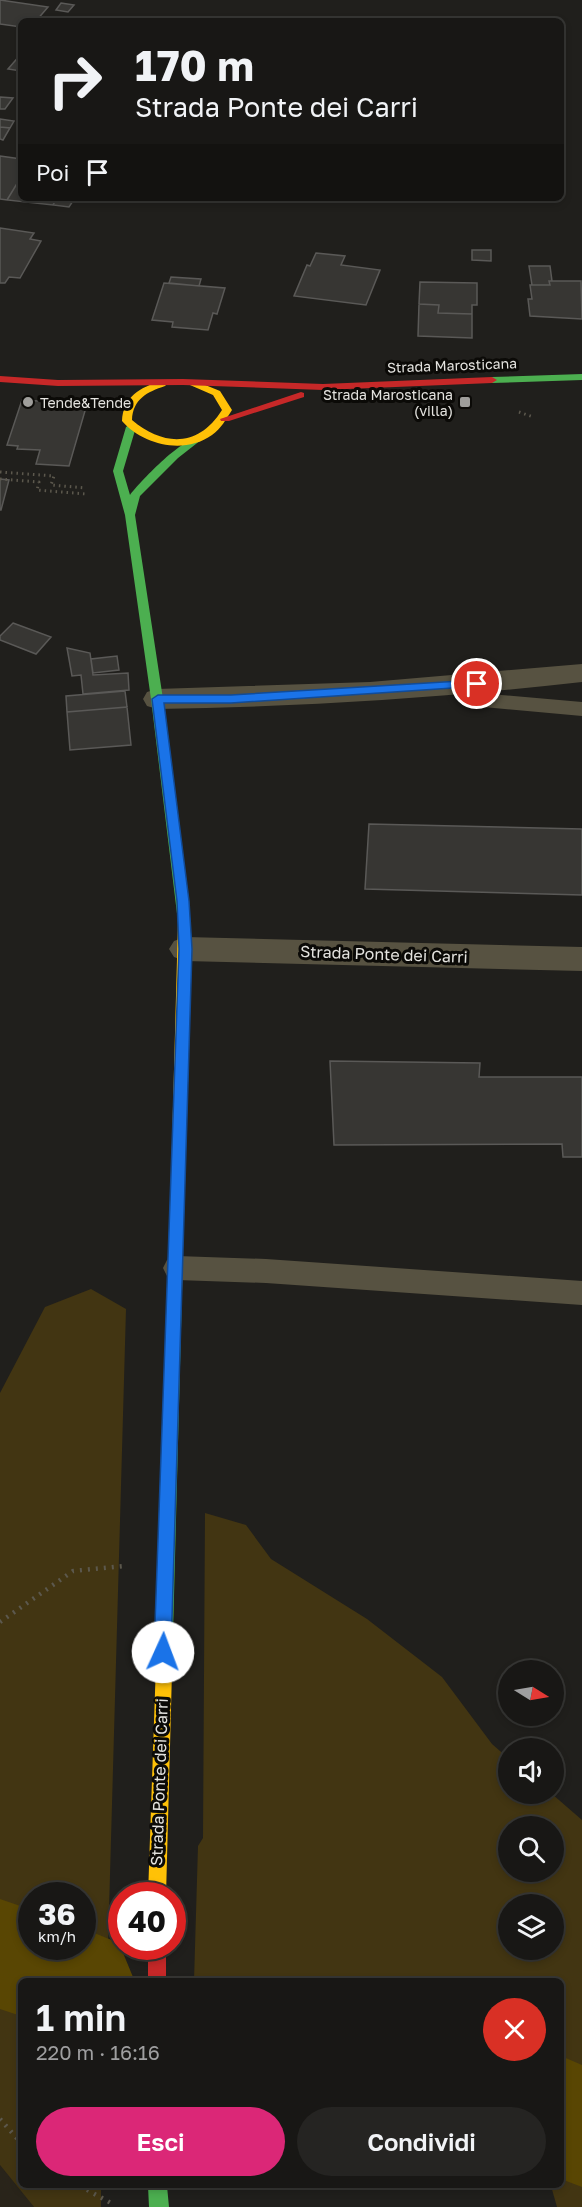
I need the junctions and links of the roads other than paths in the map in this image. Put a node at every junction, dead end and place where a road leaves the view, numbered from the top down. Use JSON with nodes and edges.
{"nodes":[{"id":1,"x":582,"y":377,"type":"edge"},
{"id":2,"x":0,"y":379,"type":"edge"},
{"id":3,"x":58,"y":383,"type":"junction"},
{"id":4,"x":193,"y":383,"type":"junction"},
{"id":5,"x":162,"y":384,"type":"junction"},
{"id":6,"x":323,"y":387,"type":"junction"},
{"id":7,"x":100,"y":397,"type":"dead end"},
{"id":8,"x":225,"y":419,"type":"junction"},
{"id":9,"x":131,"y":427,"type":"junction"},
{"id":10,"x":196,"y":440,"type":"junction"},
{"id":11,"x":130,"y":515,"type":"junction"},
{"id":12,"x":582,"y":673,"type":"edge"},
{"id":13,"x":477,"y":684,"type":"junction"},
{"id":14,"x":158,"y":699,"type":"junction"},
{"id":15,"x":582,"y":709,"type":"edge"},
{"id":16,"x":185,"y":949,"type":"junction"},
{"id":17,"x":582,"y":960,"type":"edge"},
{"id":18,"x":177,"y":1268,"type":"junction"},
{"id":19,"x":582,"y":1293,"type":"edge"},
{"id":20,"x":156,"y":1882,"type":"edge"},
{"id":21,"x":157,"y":1960,"type":"edge"},
{"id":22,"x":157,"y":1978,"type":"edge"},
{"id":23,"x":158,"y":2188,"type":"edge"},
{"id":24,"x":159,"y":2207,"type":"edge"}],
"edges":[{"from":1,"to":6,"type":"street","name":"Strada Marosticana"},
{"from":2,"to":3,"type":"street","name":"Strada Marosticana"},
{"from":3,"to":5,"type":"street","name":"Strada Marosticana"},
{"from":3,"to":7,"type":"street","name":"Strada Marosticana"},
{"from":4,"to":5,"type":"street","name":"Strada Marosticana"},
{"from":4,"to":6,"type":"street","name":"Strada Marosticana"},
{"from":4,"to":8,"type":"street","name":"Strada Marosticana"},
{"from":5,"to":9,"type":"street","name":"Strada Marosticana"},
{"from":6,"to":8,"type":"street","name":"Strada Marosticana"},
{"from":8,"to":10,"type":"street","name":"Strada Marosticana"},
{"from":9,"to":10,"type":"street","name":"Strada Marosticana"},
{"from":9,"to":11,"type":"street","name":"Strada Ponte dei Carri"},
{"from":10,"to":11,"type":"street"},
{"from":11,"to":14,"type":"street","name":"Strada Ponte dei Carri"},
{"from":12,"to":13,"type":"street"},
{"from":13,"to":14,"type":"street"},
{"from":13,"to":15,"type":"lane"},
{"from":14,"to":16,"type":"street","name":"Strada Ponte dei Carri"},
{"from":16,"to":17,"type":"street","name":"Strada Ponte dei Carri"},
{"from":16,"to":18,"type":"street","name":"Strada Ponte dei Carri"},
{"from":18,"to":19,"type":"lane"},
{"from":18,"to":20,"type":"street","name":"Strada Ponte dei Carri"},
{"from":21,"to":22,"type":"street"},
{"from":23,"to":24,"type":"street"}]}
